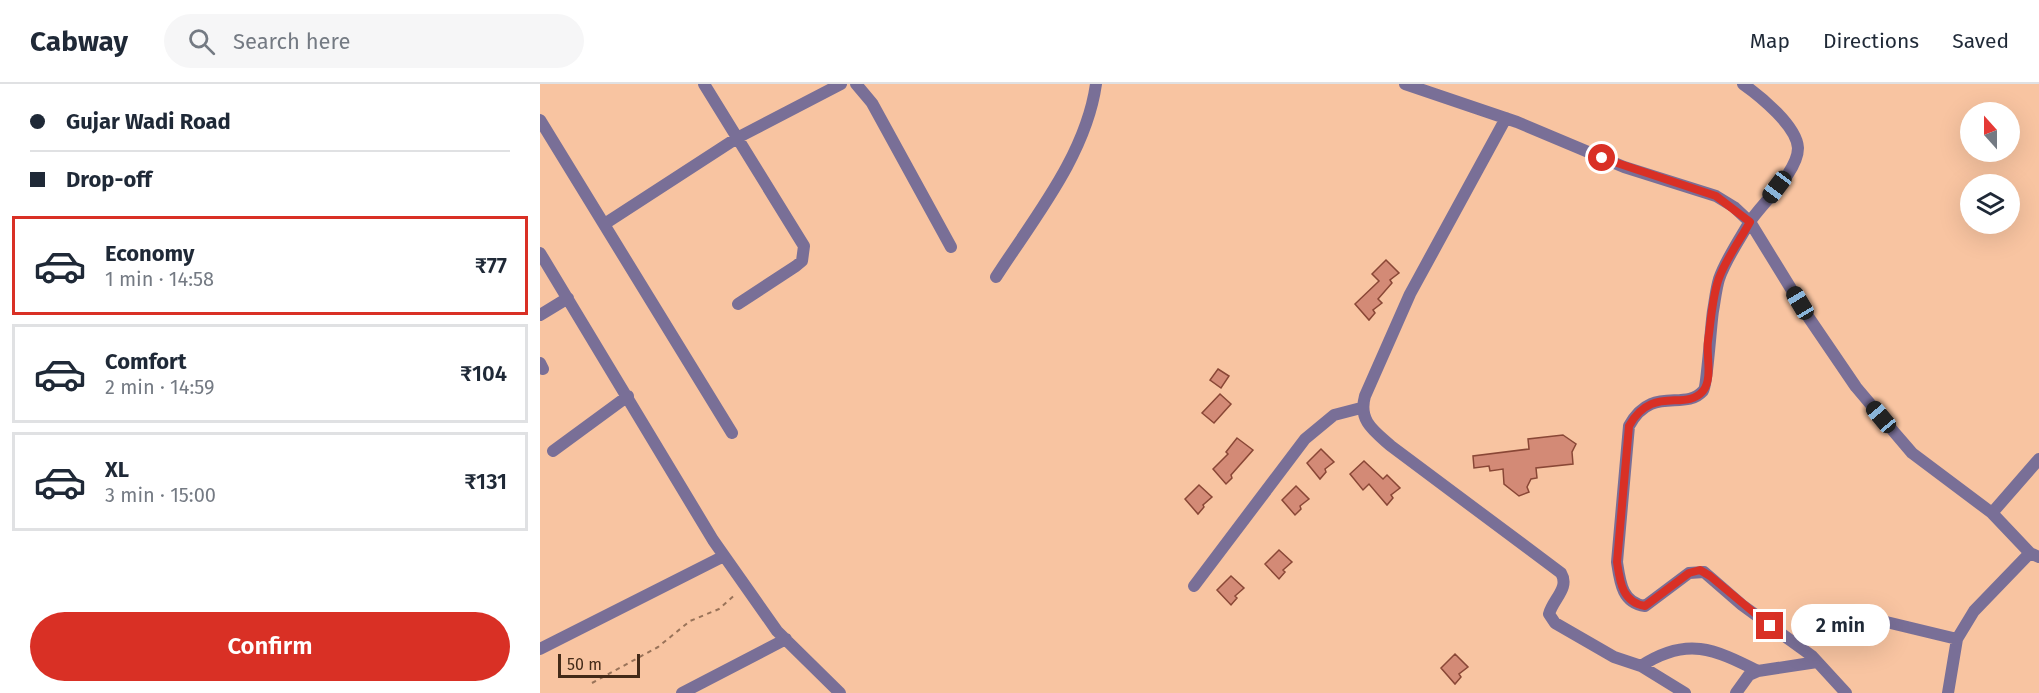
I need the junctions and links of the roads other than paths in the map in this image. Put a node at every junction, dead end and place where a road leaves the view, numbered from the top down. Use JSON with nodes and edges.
{"nodes":[{"id":1,"x":704,"y":84,"type":"edge"},
{"id":2,"x":841,"y":84,"type":"edge"},
{"id":3,"x":855,"y":84,"type":"edge"},
{"id":4,"x":1096,"y":84,"type":"edge"},
{"id":5,"x":1405,"y":84,"type":"edge"},
{"id":6,"x":1743,"y":84,"type":"edge"},
{"id":7,"x":1506,"y":118,"type":"junction"},
{"id":8,"x":540,"y":120,"type":"edge"},
{"id":9,"x":736,"y":138,"type":"junction"},
{"id":10,"x":1750,"y":222,"type":"junction"},
{"id":11,"x":606,"y":224,"type":"junction"},
{"id":12,"x":951,"y":247,"type":"dead end"},
{"id":13,"x":540,"y":253,"type":"edge"},
{"id":14,"x":996,"y":277,"type":"dead end"},
{"id":15,"x":568,"y":298,"type":"junction"},
{"id":16,"x":738,"y":304,"type":"dead end"},
{"id":17,"x":540,"y":315,"type":"edge"},
{"id":18,"x":628,"y":396,"type":"junction"},
{"id":19,"x":1361,"y":408,"type":"junction"},
{"id":20,"x":732,"y":433,"type":"dead end"},
{"id":21,"x":553,"y":451,"type":"dead end"},
{"id":22,"x":2039,"y":459,"type":"edge"},
{"id":23,"x":1992,"y":513,"type":"junction"},
{"id":24,"x":2035,"y":555,"type":"edge"},
{"id":25,"x":724,"y":556,"type":"junction"},
{"id":26,"x":1194,"y":586,"type":"dead end"},
{"id":27,"x":1849,"y":613,"type":"dead end"},
{"id":28,"x":786,"y":639,"type":"junction"},
{"id":29,"x":1957,"y":639,"type":"junction"},
{"id":30,"x":540,"y":649,"type":"edge"},
{"id":31,"x":1817,"y":662,"type":"junction"},
{"id":32,"x":1641,"y":666,"type":"junction"},
{"id":33,"x":1758,"y":671,"type":"junction"},
{"id":34,"x":682,"y":693,"type":"edge"},
{"id":35,"x":840,"y":693,"type":"edge"},
{"id":36,"x":1685,"y":693,"type":"edge"},
{"id":37,"x":1736,"y":693,"type":"edge"},
{"id":38,"x":1846,"y":693,"type":"edge"},
{"id":39,"x":1948,"y":693,"type":"edge"}],
"edges":[{"from":1,"to":9,"type":"street"},
{"from":2,"to":9,"type":"street"},
{"from":3,"to":12,"type":"street"},
{"from":4,"to":14,"type":"street"},
{"from":5,"to":7,"type":"street"},
{"from":6,"to":10,"type":"street"},
{"from":7,"to":10,"type":"street"},
{"from":7,"to":19,"type":"street"},
{"from":8,"to":11,"type":"street"},
{"from":9,"to":11,"type":"street"},
{"from":9,"to":16,"type":"street"},
{"from":10,"to":23,"type":"street"},
{"from":10,"to":31,"type":"street"},
{"from":11,"to":20,"type":"street"},
{"from":13,"to":15,"type":"street"},
{"from":15,"to":17,"type":"street"},
{"from":15,"to":18,"type":"street"},
{"from":18,"to":21,"type":"street"},
{"from":18,"to":25,"type":"street"},
{"from":19,"to":26,"type":"street"},
{"from":19,"to":32,"type":"street"},
{"from":22,"to":23,"type":"street"},
{"from":23,"to":24,"type":"street"},
{"from":24,"to":29,"type":"street"},
{"from":25,"to":28,"type":"street"},
{"from":25,"to":30,"type":"street"},
{"from":27,"to":29,"type":"street"},
{"from":28,"to":34,"type":"street"},
{"from":28,"to":35,"type":"street"},
{"from":29,"to":39,"type":"street"},
{"from":31,"to":33,"type":"street"},
{"from":31,"to":38,"type":"street"},
{"from":32,"to":33,"type":"street"},
{"from":32,"to":36,"type":"street"},
{"from":33,"to":37,"type":"street"}]}
